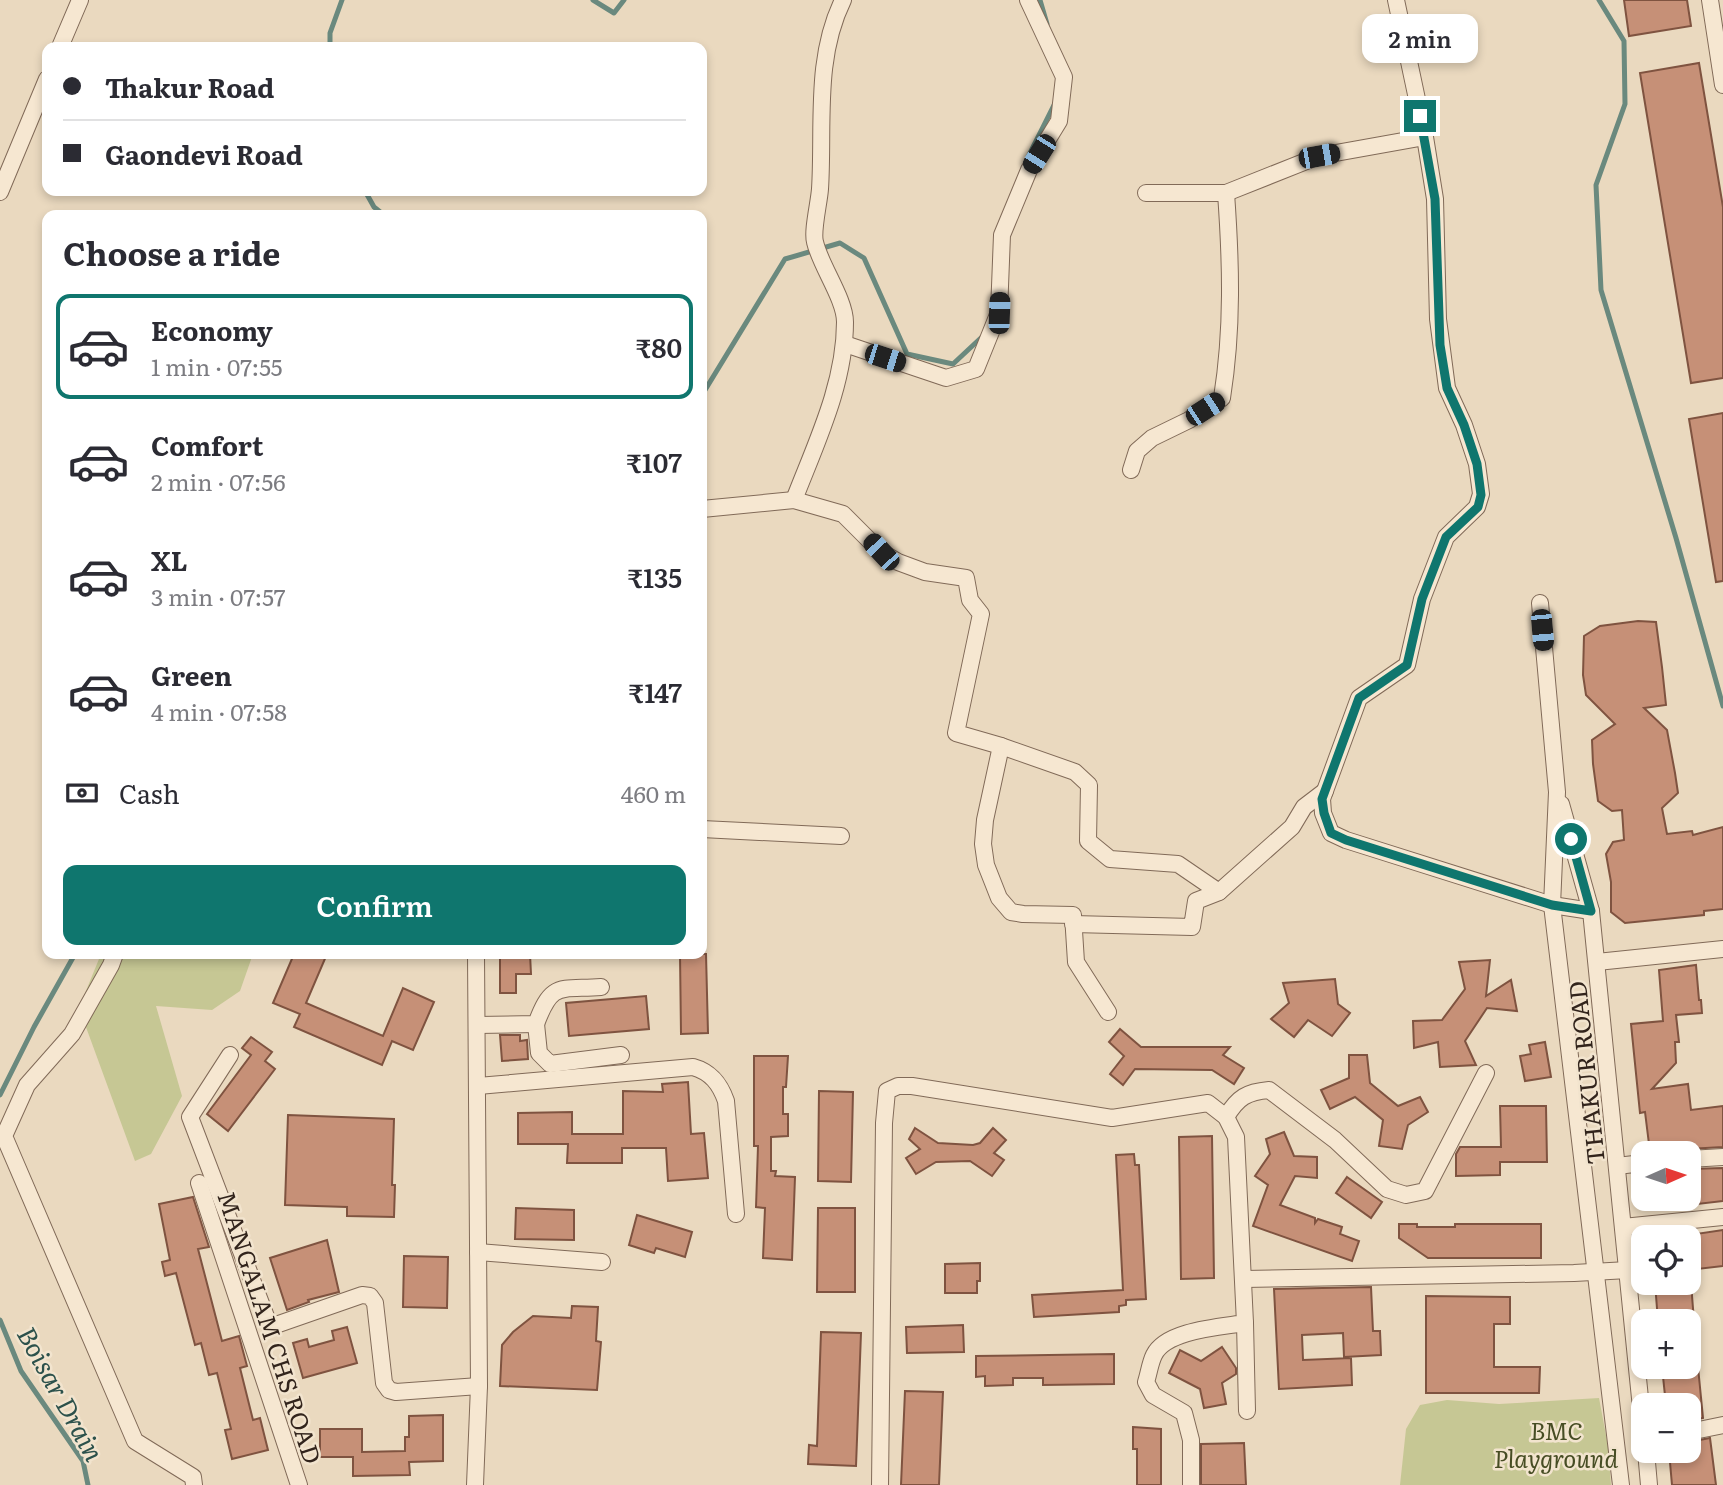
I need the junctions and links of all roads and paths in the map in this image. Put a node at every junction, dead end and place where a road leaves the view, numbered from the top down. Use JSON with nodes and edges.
{"nodes":[{"id":1,"x":80,"y":0,"type":"edge"},
{"id":2,"x":844,"y":0,"type":"edge"},
{"id":3,"x":1028,"y":0,"type":"edge"},
{"id":4,"x":1396,"y":0,"type":"edge"},
{"id":5,"x":1710,"y":0,"type":"edge"},
{"id":6,"x":1720,"y":39,"type":"edge"},
{"id":7,"x":62,"y":42,"type":"edge"},
{"id":8,"x":1723,"y":85,"type":"edge"},
{"id":9,"x":42,"y":91,"type":"edge"},
{"id":10,"x":1425,"y":137,"type":"junction"},
{"id":11,"x":0,"y":192,"type":"edge"},
{"id":12,"x":1146,"y":193,"type":"dead end"},
{"id":13,"x":1226,"y":193,"type":"junction"},
{"id":14,"x":845,"y":344,"type":"junction"},
{"id":15,"x":1131,"y":470,"type":"dead end"},
{"id":16,"x":794,"y":500,"type":"junction"},
{"id":17,"x":707,"y":509,"type":"edge"},
{"id":18,"x":1540,"y":603,"type":"dead end"},
{"id":19,"x":1001,"y":746,"type":"junction"},
{"id":20,"x":1325,"y":792,"type":"junction"},
{"id":21,"x":1557,"y":792,"type":"junction"},
{"id":22,"x":707,"y":829,"type":"edge"},
{"id":23,"x":841,"y":836,"type":"dead end"},
{"id":24,"x":1219,"y":892,"type":"junction"},
{"id":25,"x":1552,"y":905,"type":"junction"},
{"id":26,"x":1591,"y":911,"type":"junction"},
{"id":27,"x":1073,"y":924,"type":"junction"},
{"id":28,"x":1723,"y":949,"type":"edge"},
{"id":29,"x":113,"y":959,"type":"edge"},
{"id":30,"x":476,"y":959,"type":"edge"},
{"id":31,"x":1597,"y":962,"type":"junction"},
{"id":32,"x":601,"y":987,"type":"dead end"},
{"id":33,"x":1108,"y":1012,"type":"dead end"},
{"id":34,"x":536,"y":1024,"type":"junction"},
{"id":35,"x":477,"y":1025,"type":"junction"},
{"id":36,"x":230,"y":1055,"type":"dead end"},
{"id":37,"x":621,"y":1055,"type":"dead end"},
{"id":38,"x":1486,"y":1073,"type":"dead end"},
{"id":39,"x":478,"y":1086,"type":"junction"},
{"id":40,"x":1226,"y":1116,"type":"junction"},
{"id":41,"x":1723,"y":1157,"type":"edge"},
{"id":42,"x":1701,"y":1158,"type":"edge"},
{"id":43,"x":1631,"y":1164,"type":"edge"},
{"id":44,"x":1617,"y":1166,"type":"junction"},
{"id":45,"x":199,"y":1183,"type":"dead end"},
{"id":46,"x":736,"y":1214,"type":"dead end"},
{"id":47,"x":1723,"y":1217,"type":"edge"},
{"id":48,"x":1623,"y":1227,"type":"junction"},
{"id":49,"x":478,"y":1252,"type":"junction"},
{"id":50,"x":602,"y":1262,"type":"dead end"},
{"id":51,"x":1628,"y":1270,"type":"junction"},
{"id":52,"x":1596,"y":1272,"type":"junction"},
{"id":53,"x":1244,"y":1279,"type":"junction"},
{"id":54,"x":1632,"y":1309,"type":"edge"},
{"id":55,"x":1245,"y":1323,"type":"junction"},
{"id":56,"x":1606,"y":1353,"type":"junction"},
{"id":57,"x":1631,"y":1353,"type":"edge"},
{"id":58,"x":479,"y":1386,"type":"junction"},
{"id":59,"x":1247,"y":1411,"type":"dead end"},
{"id":60,"x":1723,"y":1425,"type":"edge"},
{"id":61,"x":1701,"y":1430,"type":"edge"},
{"id":62,"x":1647,"y":1463,"type":"edge"},
{"id":63,"x":194,"y":1485,"type":"edge"},
{"id":64,"x":299,"y":1485,"type":"edge"},
{"id":65,"x":475,"y":1485,"type":"edge"},
{"id":66,"x":880,"y":1485,"type":"edge"},
{"id":67,"x":1191,"y":1485,"type":"edge"},
{"id":68,"x":1621,"y":1485,"type":"edge"},
{"id":69,"x":1649,"y":1485,"type":"edge"}],
"edges":[{"from":1,"to":7,"type":"street"},
{"from":2,"to":14,"type":"street"},
{"from":3,"to":14,"type":"street"},
{"from":4,"to":10,"type":"street"},
{"from":5,"to":6,"type":"street"},
{"from":6,"to":8,"type":"street"},
{"from":9,"to":11,"type":"street"},
{"from":10,"to":13,"type":"street"},
{"from":10,"to":20,"type":"street"},
{"from":12,"to":13,"type":"street"},
{"from":13,"to":15,"type":"street"},
{"from":14,"to":16,"type":"street"},
{"from":16,"to":17,"type":"street"},
{"from":16,"to":19,"type":"street"},
{"from":18,"to":21,"type":"street","name":"THAKUR ROAD"},
{"from":19,"to":24,"type":"street"},
{"from":19,"to":27,"type":"street"},
{"from":20,"to":24,"type":"street"},
{"from":20,"to":25,"type":"street"},
{"from":21,"to":25,"type":"street","name":"THAKUR ROAD"},
{"from":21,"to":26,"type":"street","name":"THAKUR ROAD"},
{"from":22,"to":23,"type":"street"},
{"from":24,"to":27,"type":"street"},
{"from":25,"to":26,"type":"street"},
{"from":25,"to":52,"type":"street","name":"THAKUR ROAD"},
{"from":26,"to":31,"type":"street","name":"THAKUR ROAD"},
{"from":27,"to":33,"type":"street"},
{"from":28,"to":31,"type":"street"},
{"from":29,"to":63,"type":"street"},
{"from":30,"to":35,"type":"street"},
{"from":31,"to":44,"type":"street","name":"THAKUR ROAD"},
{"from":32,"to":34,"type":"street"},
{"from":34,"to":35,"type":"street"},
{"from":34,"to":37,"type":"street"},
{"from":35,"to":39,"type":"street"},
{"from":36,"to":58,"type":"street"},
{"from":38,"to":40,"type":"street"},
{"from":39,"to":46,"type":"street"},
{"from":39,"to":49,"type":"street"},
{"from":40,"to":53,"type":"street"},
{"from":40,"to":66,"type":"street"},
{"from":41,"to":42,"type":"street"},
{"from":43,"to":44,"type":"street"},
{"from":44,"to":48,"type":"street","name":"THAKUR ROAD"},
{"from":45,"to":64,"type":"street","name":"MANGALAM CHS ROAD"},
{"from":47,"to":48,"type":"street"},
{"from":48,"to":51,"type":"street","name":"THAKUR ROAD"},
{"from":49,"to":50,"type":"street"},
{"from":49,"to":58,"type":"street"},
{"from":51,"to":52,"type":"street"},
{"from":51,"to":54,"type":"street","name":"THAKUR ROAD"},
{"from":52,"to":53,"type":"street"},
{"from":52,"to":56,"type":"street","name":"THAKUR ROAD"},
{"from":53,"to":55,"type":"street"},
{"from":55,"to":59,"type":"street"},
{"from":55,"to":67,"type":"street"},
{"from":56,"to":57,"type":"street"},
{"from":56,"to":68,"type":"street","name":"THAKUR ROAD"},
{"from":58,"to":65,"type":"street"},
{"from":60,"to":61,"type":"street"},
{"from":62,"to":69,"type":"street"}]}
